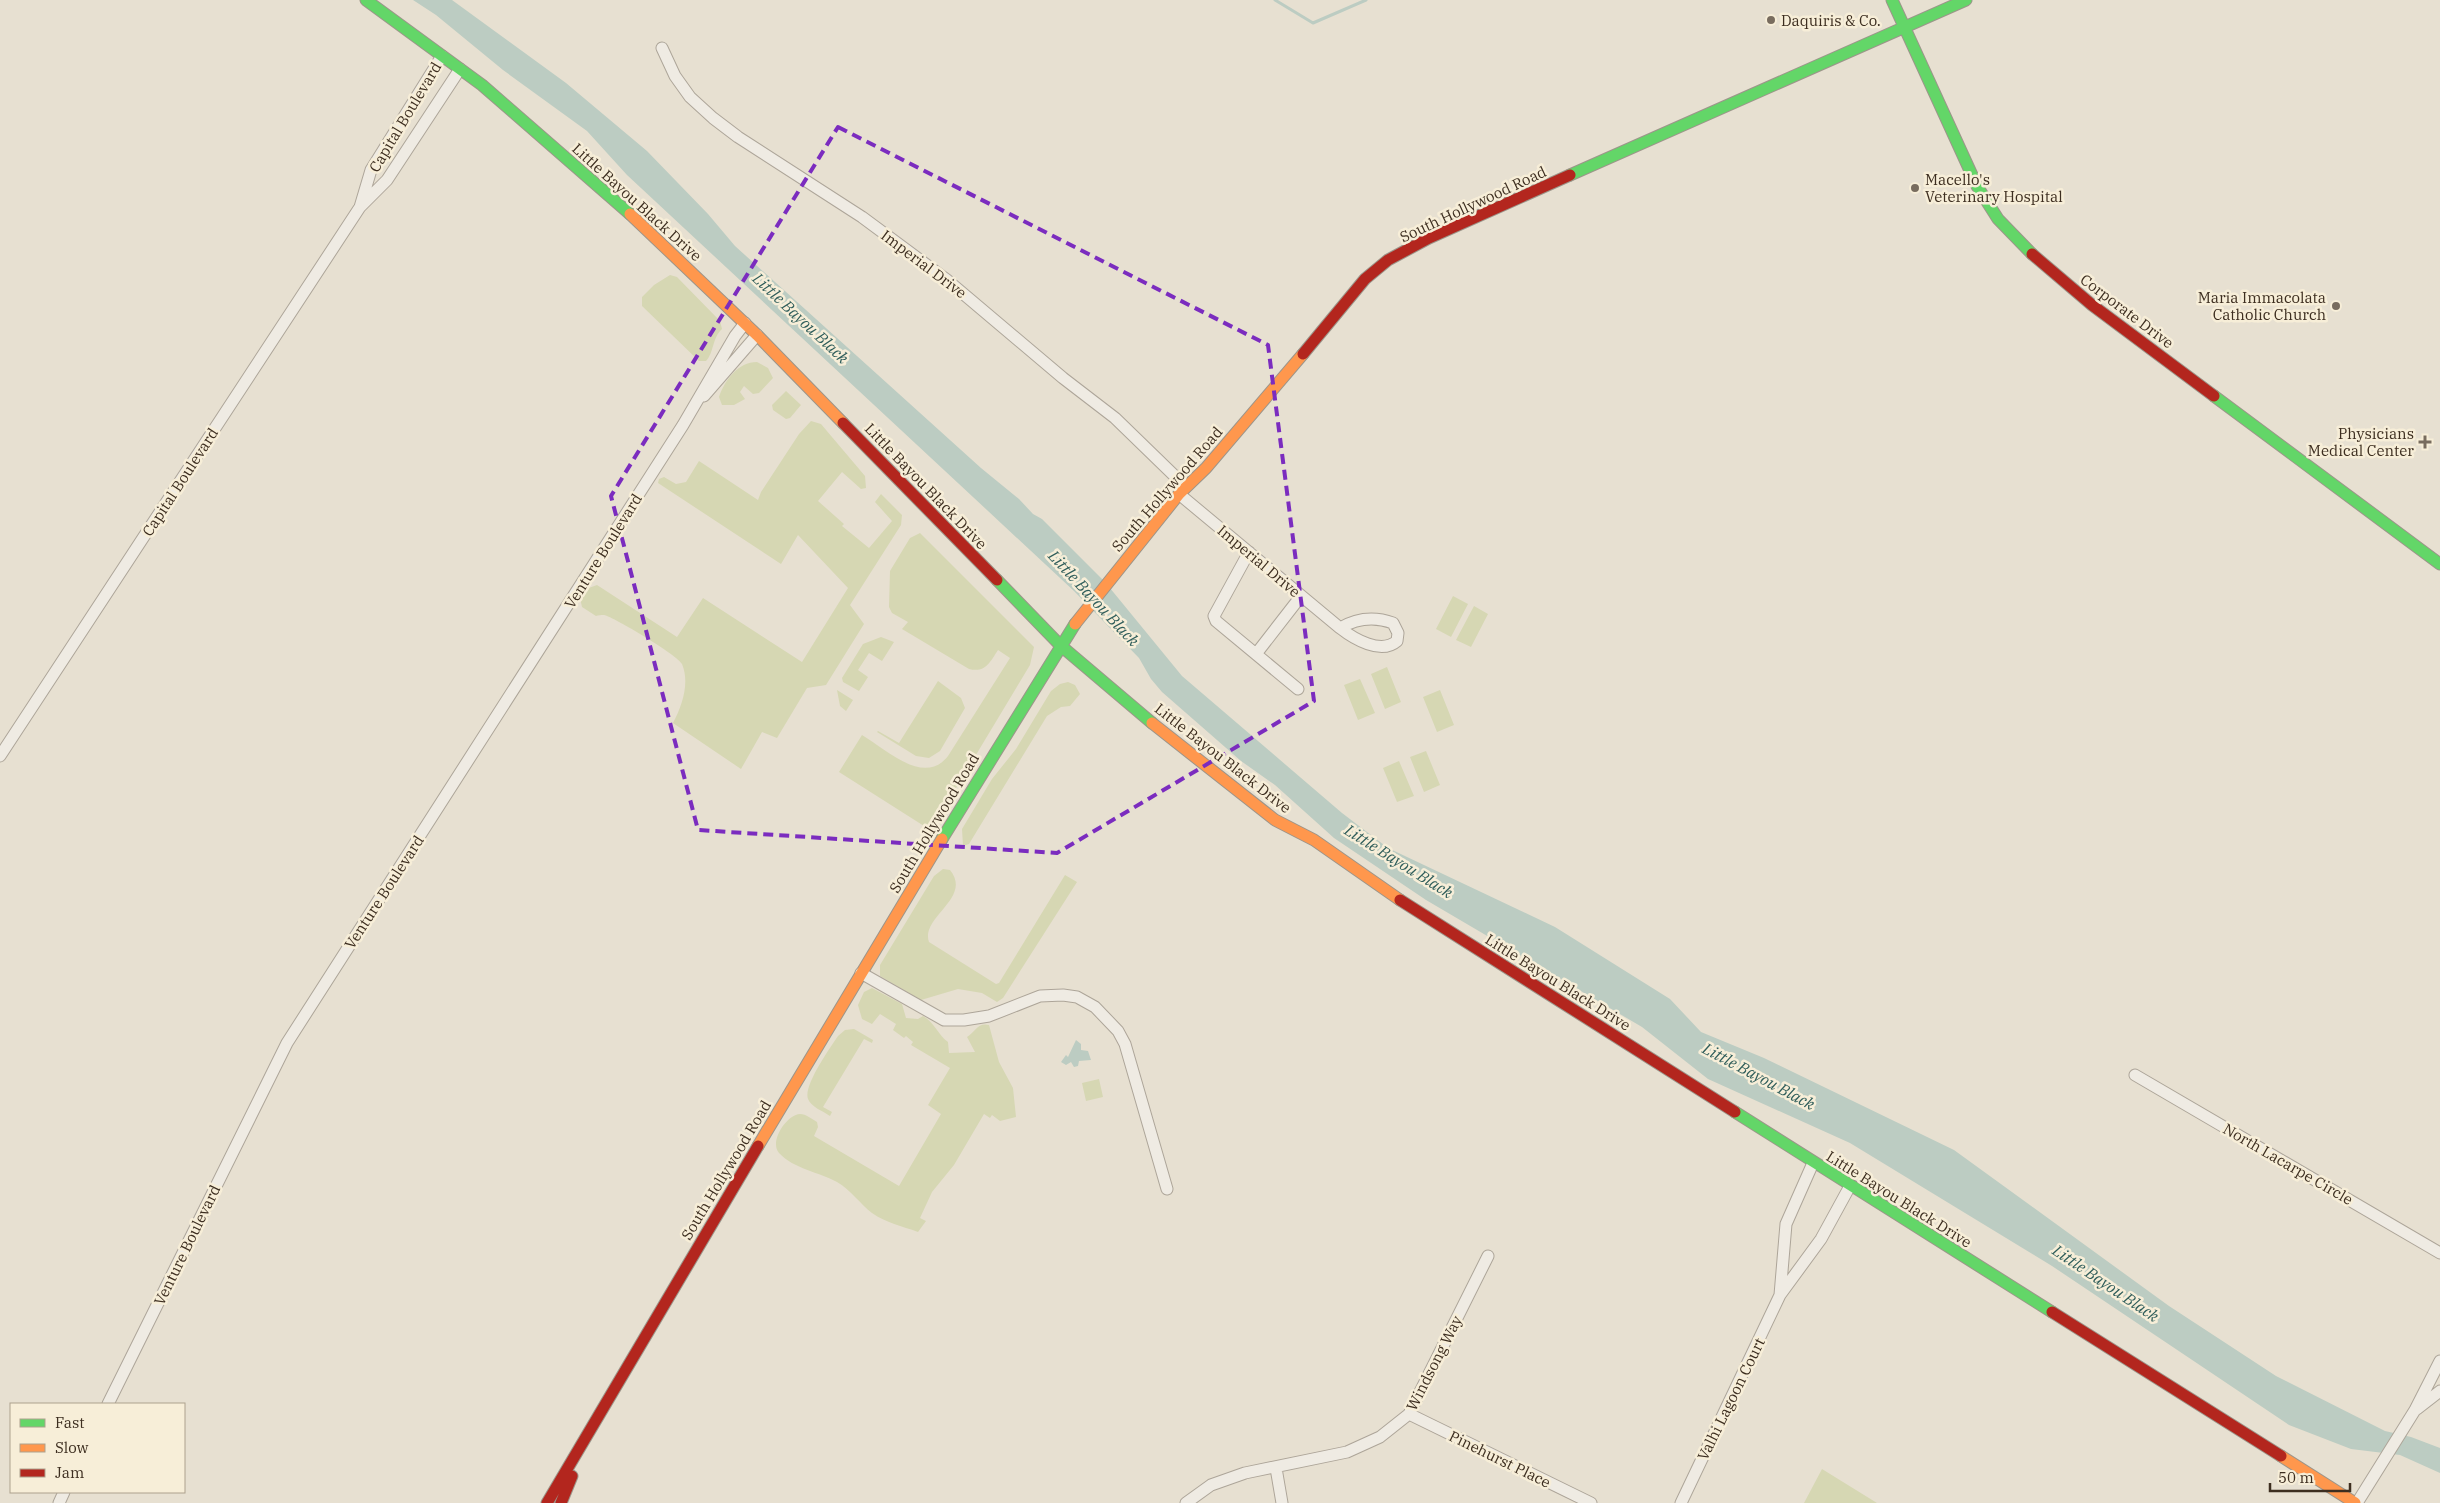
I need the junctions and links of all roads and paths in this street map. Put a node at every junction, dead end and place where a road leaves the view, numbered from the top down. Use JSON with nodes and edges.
{"nodes":[{"id":1,"x":366,"y":0,"type":"edge"},
{"id":2,"x":1892,"y":0,"type":"edge"},
{"id":3,"x":1966,"y":0,"type":"edge"},
{"id":4,"x":1904,"y":26,"type":"junction"},
{"id":5,"x":662,"y":48,"type":"dead end"},
{"id":6,"x":442,"y":56,"type":"junction"},
{"id":7,"x":460,"y":69,"type":"junction"},
{"id":8,"x":360,"y":207,"type":"junction"},
{"id":9,"x":745,"y":323,"type":"junction"},
{"id":10,"x":758,"y":335,"type":"junction"},
{"id":11,"x":699,"y":401,"type":"junction"},
{"id":12,"x":1182,"y":490,"type":"junction"},
{"id":13,"x":1249,"y":552,"type":"junction"},
{"id":14,"x":2440,"y":564,"type":"edge"},
{"id":15,"x":1301,"y":596,"type":"junction"},
{"id":16,"x":1340,"y":628,"type":"dead end"},
{"id":17,"x":1060,"y":645,"type":"junction"},
{"id":18,"x":1256,"y":654,"type":"junction"},
{"id":19,"x":1298,"y":689,"type":"dead end"},
{"id":20,"x":0,"y":756,"type":"edge"},
{"id":21,"x":861,"y":973,"type":"junction"},
{"id":22,"x":2135,"y":1075,"type":"dead end"},
{"id":23,"x":1813,"y":1162,"type":"junction"},
{"id":24,"x":1850,"y":1186,"type":"junction"},
{"id":25,"x":1167,"y":1190,"type":"dead end"},
{"id":26,"x":2440,"y":1253,"type":"edge"},
{"id":27,"x":1488,"y":1256,"type":"dead end"},
{"id":28,"x":1780,"y":1295,"type":"junction"},
{"id":29,"x":2440,"y":1361,"type":"edge"},
{"id":30,"x":2440,"y":1391,"type":"edge"},
{"id":31,"x":108,"y":1403,"type":"edge"},
{"id":32,"x":2416,"y":1410,"type":"junction"},
{"id":33,"x":1409,"y":1414,"type":"junction"},
{"id":34,"x":590,"y":1430,"type":"junction"},
{"id":35,"x":1276,"y":1468,"type":"junction"},
{"id":36,"x":547,"y":1503,"type":"edge"},
{"id":37,"x":561,"y":1503,"type":"edge"},
{"id":38,"x":1186,"y":1503,"type":"edge"},
{"id":39,"x":1282,"y":1503,"type":"edge"},
{"id":40,"x":1591,"y":1503,"type":"edge"},
{"id":41,"x":1681,"y":1503,"type":"edge"},
{"id":42,"x":2356,"y":1503,"type":"edge"}],
"edges":[{"from":1,"to":6,"type":"main road","name":"Little Bayou Black Drive"},
{"from":2,"to":4,"type":"main road","name":"Corporate Drive"},
{"from":3,"to":4,"type":"main road","name":"South Hollywood Road"},
{"from":4,"to":12,"type":"main road","name":"South Hollywood Road"},
{"from":4,"to":14,"type":"main road","name":"Corporate Drive"},
{"from":5,"to":12,"type":"street","name":"Imperial Drive"},
{"from":6,"to":7,"type":"main road","name":"Little Bayou Black Drive"},
{"from":6,"to":8,"type":"street","name":"Capital Boulevard"},
{"from":7,"to":8,"type":"street","name":"Capital Boulevard"},
{"from":7,"to":9,"type":"main road","name":"Little Bayou Black Drive"},
{"from":8,"to":20,"type":"street","name":"Capital Boulevard"},
{"from":9,"to":10,"type":"main road","name":"Little Bayou Black Drive"},
{"from":9,"to":11,"type":"street","name":"Venture Boulevard"},
{"from":10,"to":11,"type":"street","name":"Venture Boulevard"},
{"from":10,"to":17,"type":"main road","name":"Little Bayou Black Drive"},
{"from":11,"to":31,"type":"street","name":"Venture Boulevard"},
{"from":12,"to":13,"type":"street","name":"Imperial Drive"},
{"from":12,"to":17,"type":"main road","name":"South Hollywood Road"},
{"from":13,"to":15,"type":"street","name":"Imperial Drive"},
{"from":13,"to":18,"type":"street"},
{"from":15,"to":16,"type":"street","name":"Imperial Drive"},
{"from":15,"to":18,"type":"street"},
{"from":17,"to":21,"type":"main road","name":"South Hollywood Road"},
{"from":17,"to":23,"type":"main road","name":"Little Bayou Black Drive"},
{"from":18,"to":19,"type":"street"},
{"from":21,"to":25,"type":"street"},
{"from":21,"to":34,"type":"main road","name":"South Hollywood Road"},
{"from":22,"to":26,"type":"street","name":"North Lacarpe Circle"},
{"from":23,"to":24,"type":"main road","name":"Little Bayou Black Drive"},
{"from":23,"to":28,"type":"street","name":"Valhi Lagoon Court"},
{"from":24,"to":28,"type":"street","name":"Valhi Lagoon Court"},
{"from":24,"to":42,"type":"main road","name":"Little Bayou Black Drive"},
{"from":27,"to":33,"type":"street","name":"Windsong Way"},
{"from":28,"to":41,"type":"street","name":"Valhi Lagoon Court"},
{"from":29,"to":32,"type":"street"},
{"from":30,"to":32,"type":"street"},
{"from":32,"to":42,"type":"street"},
{"from":33,"to":35,"type":"street","name":"Windsong Way"},
{"from":33,"to":40,"type":"street","name":"Pinehurst Place"},
{"from":34,"to":36,"type":"main road","name":"South Hollywood Road"},
{"from":34,"to":37,"type":"main road","name":"South Hollywood Road"},
{"from":35,"to":38,"type":"street","name":"Windsong Way"},
{"from":35,"to":39,"type":"street"}]}
